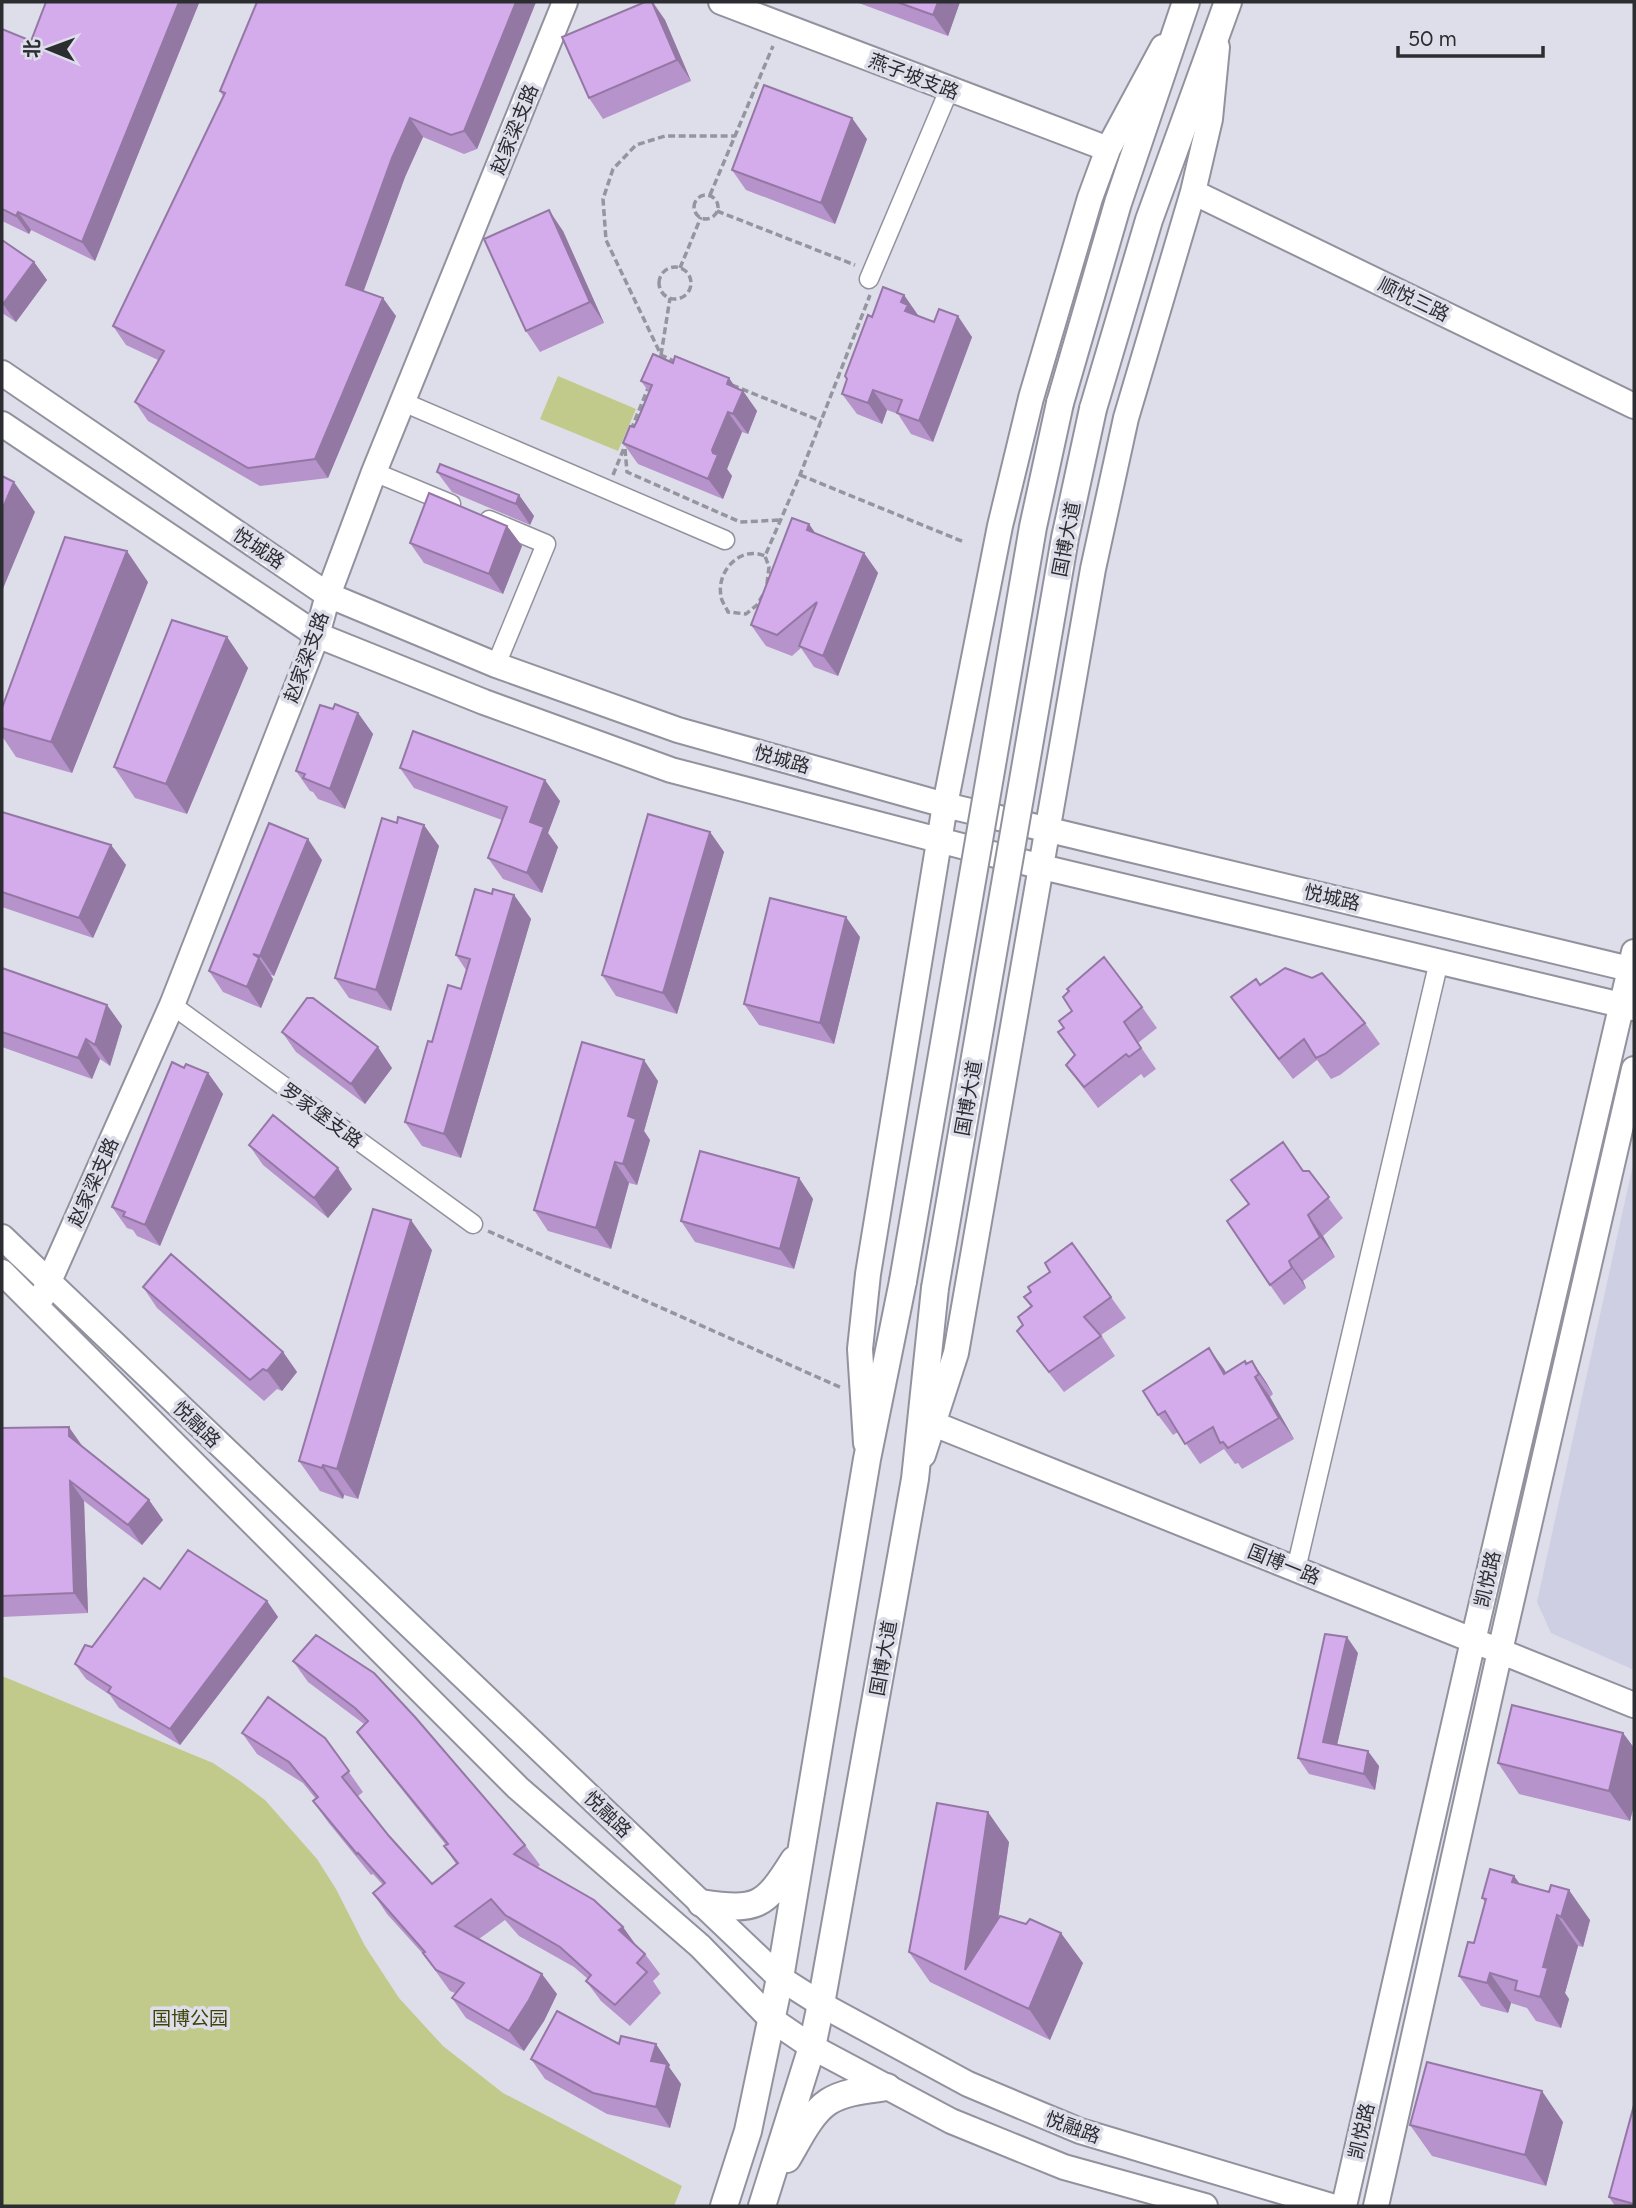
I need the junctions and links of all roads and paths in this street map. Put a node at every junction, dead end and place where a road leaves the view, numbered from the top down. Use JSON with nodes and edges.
{"nodes":[{"id":1,"x":565,"y":2,"type":"edge"},
{"id":2,"x":721,"y":2,"type":"edge"},
{"id":3,"x":1185,"y":4,"type":"edge"},
{"id":4,"x":1224,"y":14,"type":"edge"},
{"id":5,"x":774,"y":44,"type":"dead end"},
{"id":6,"x":948,"y":89,"type":"junction"},
{"id":7,"x":735,"y":136,"type":"junction"},
{"id":8,"x":1108,"y":149,"type":"junction"},
{"id":9,"x":1193,"y":192,"type":"junction"},
{"id":10,"x":710,"y":195,"type":"junction"},
{"id":11,"x":717,"y":212,"type":"junction"},
{"id":12,"x":701,"y":217,"type":"junction"},
{"id":13,"x":680,"y":268,"type":"junction"},
{"id":14,"x":869,"y":279,"type":"junction"},
{"id":15,"x":670,"y":298,"type":"junction"},
{"id":16,"x":661,"y":355,"type":"junction"},
{"id":17,"x":685,"y":365,"type":"edge"},
{"id":18,"x":2,"y":373,"type":"edge"},
{"id":19,"x":652,"y":378,"type":"edge"},
{"id":20,"x":722,"y":381,"type":"edge"},
{"id":21,"x":403,"y":402,"type":"junction"},
{"id":22,"x":1634,"y":406,"type":"edge"},
{"id":23,"x":821,"y":421,"type":"junction"},
{"id":24,"x":2,"y":424,"type":"edge"},
{"id":25,"x":624,"y":447,"type":"junction"},
{"id":26,"x":374,"y":472,"type":"junction"},
{"id":27,"x":800,"y":475,"type":"junction"},
{"id":28,"x":607,"y":490,"type":"junction"},
{"id":29,"x":780,"y":520,"type":"junction"},
{"id":30,"x":725,"y":540,"type":"dead end"},
{"id":31,"x":964,"y":541,"type":"dead end"},
{"id":32,"x":765,"y":556,"type":"junction"},
{"id":33,"x":328,"y":595,"type":"junction"},
{"id":34,"x":317,"y":635,"type":"junction"},
{"id":35,"x":496,"y":665,"type":"junction"},
{"id":36,"x":945,"y":805,"type":"junction"},
{"id":37,"x":1048,"y":830,"type":"junction"},
{"id":38,"x":940,"y":840,"type":"junction"},
{"id":39,"x":1042,"y":867,"type":"junction"},
{"id":40,"x":1438,"y":961,"type":"junction"},
{"id":41,"x":1633,"y":963,"type":"edge"},
{"id":42,"x":172,"y":1005,"type":"junction"},
{"id":43,"x":1628,"y":1006,"type":"edge"},
{"id":44,"x":1634,"y":1069,"type":"edge"},
{"id":45,"x":473,"y":1224,"type":"joint"},
{"id":46,"x":2,"y":1237,"type":"edge"},
{"id":47,"x":2,"y":1272,"type":"edge"},
{"id":48,"x":48,"y":1282,"type":"junction"},
{"id":49,"x":37,"y":1307,"type":"junction"},
{"id":50,"x":863,"y":1398,"type":"junction"},
{"id":51,"x":934,"y":1424,"type":"junction"},
{"id":52,"x":867,"y":1459,"type":"junction"},
{"id":53,"x":915,"y":1479,"type":"junction"},
{"id":54,"x":1296,"y":1570,"type":"junction"},
{"id":55,"x":1473,"y":1641,"type":"junction"},
{"id":56,"x":1500,"y":1651,"type":"junction"},
{"id":57,"x":1634,"y":1704,"type":"edge"},
{"id":58,"x":801,"y":1850,"type":"junction"},
{"id":59,"x":701,"y":1903,"type":"junction"},
{"id":60,"x":780,"y":1978,"type":"junction"},
{"id":61,"x":821,"y":2004,"type":"junction"},
{"id":62,"x":771,"y":2019,"type":"junction"},
{"id":63,"x":812,"y":2048,"type":"junction"},
{"id":64,"x":887,"y":2087,"type":"junction"},
{"id":65,"x":765,"y":2198,"type":"edge"},
{"id":66,"x":724,"y":2206,"type":"edge"},
{"id":67,"x":1205,"y":2206,"type":"edge"},
{"id":68,"x":1331,"y":2206,"type":"edge"},
{"id":69,"x":1345,"y":2206,"type":"edge"},
{"id":70,"x":1376,"y":2206,"type":"edge"}],
"edges":[{"from":1,"to":21,"type":"street","name":"赵家梁支路"},
{"from":2,"to":6,"type":"street","name":"燕子坡支路"},
{"from":3,"to":8,"type":"street"},
{"from":3,"to":52,"type":"main road","name":"国博大道","bridge":true},
{"from":4,"to":9,"type":"street"},
{"from":4,"to":53,"type":"main road","name":"国博大道","bridge":true},
{"from":5,"to":7,"type":"path"},
{"from":6,"to":8,"type":"street","name":"燕子坡支路"},
{"from":6,"to":14,"type":"street"},
{"from":7,"to":10,"type":"path"},
{"from":7,"to":16,"type":"path"},
{"from":8,"to":36,"type":"street"},
{"from":9,"to":22,"type":"street","name":"顺悦三路"},
{"from":9,"to":37,"type":"street"},
{"from":10,"to":11,"type":"path"},
{"from":10,"to":12,"type":"path"},
{"from":11,"to":12,"type":"path"},
{"from":11,"to":14,"type":"path"},
{"from":12,"to":13,"type":"path"},
{"from":13,"to":15,"type":"path"},
{"from":13,"to":15,"type":"path"},
{"from":14,"to":23,"type":"path"},
{"from":15,"to":16,"type":"path"},
{"from":16,"to":17,"type":"path"},
{"from":18,"to":33,"type":"street","name":"悦城路"},
{"from":19,"to":25,"type":"path"},
{"from":20,"to":23,"type":"path"},
{"from":21,"to":26,"type":"street","name":"赵家梁支路"},
{"from":21,"to":28,"type":"street"},
{"from":23,"to":27,"type":"path"},
{"from":24,"to":34,"type":"street","name":"悦城路"},
{"from":25,"to":28,"type":"path"},
{"from":25,"to":29,"type":"path"},
{"from":26,"to":33,"type":"street","name":"赵家梁支路"},
{"from":26,"to":35,"type":"street"},
{"from":27,"to":29,"type":"path"},
{"from":27,"to":31,"type":"path"},
{"from":28,"to":30,"type":"street"},
{"from":29,"to":32,"type":"path"},
{"from":32,"to":32,"type":"path"},
{"from":33,"to":34,"type":"street","name":"赵家梁支路"},
{"from":33,"to":35,"type":"street","name":"悦城路"},
{"from":34,"to":38,"type":"street","name":"悦城路"},
{"from":34,"to":42,"type":"street","name":"赵家梁支路"},
{"from":35,"to":36,"type":"street","name":"悦城路"},
{"from":36,"to":37,"type":"street","name":"悦城路"},
{"from":36,"to":38,"type":"street"},
{"from":37,"to":39,"type":"street"},
{"from":37,"to":41,"type":"street","name":"悦城路"},
{"from":38,"to":39,"type":"street","name":"悦城路"},
{"from":38,"to":50,"type":"street"},
{"from":39,"to":40,"type":"street","name":"悦城路"},
{"from":39,"to":51,"type":"street"},
{"from":40,"to":43,"type":"street","name":"悦城路"},
{"from":40,"to":54,"type":"street"},
{"from":41,"to":43,"type":"street","name":"凯悦路"},
{"from":42,"to":45,"type":"street","name":"罗家堡支路"},
{"from":42,"to":48,"type":"street","name":"赵家梁支路"},
{"from":43,"to":55,"type":"street","name":"凯悦路"},
{"from":44,"to":56,"type":"street","name":"凯悦路"},
{"from":45,"to":50,"type":"path"},
{"from":46,"to":48,"type":"street","name":"悦融路"},
{"from":47,"to":49,"type":"street","name":"悦融路"},
{"from":48,"to":49,"type":"street","name":"赵家梁支路"},
{"from":48,"to":59,"type":"street","name":"悦融路"},
{"from":49,"to":62,"type":"street","name":"悦融路"},
{"from":50,"to":52,"type":"street"},
{"from":51,"to":53,"type":"street"},
{"from":51,"to":54,"type":"street","name":"国博一路"},
{"from":52,"to":58,"type":"main road","name":"国博大道"},
{"from":53,"to":61,"type":"main road","name":"国博大道"},
{"from":54,"to":55,"type":"street","name":"国博一路"},
{"from":55,"to":56,"type":"street","name":"国博一路"},
{"from":55,"to":69,"type":"street","name":"凯悦路"},
{"from":56,"to":57,"type":"street","name":"国博一路"},
{"from":56,"to":70,"type":"street","name":"凯悦路"},
{"from":58,"to":59,"type":"main road"},
{"from":58,"to":60,"type":"main road","name":"国博大道"},
{"from":59,"to":60,"type":"street","name":"悦融路"},
{"from":60,"to":61,"type":"street","name":"悦融路"},
{"from":60,"to":62,"type":"main road","name":"国博大道"},
{"from":61,"to":63,"type":"main road","name":"国博大道"},
{"from":61,"to":68,"type":"street","name":"悦融路"},
{"from":62,"to":63,"type":"street","name":"悦融路"},
{"from":62,"to":66,"type":"main road","name":"国博大道"},
{"from":63,"to":64,"type":"street","name":"悦融路"},
{"from":63,"to":65,"type":"main road","name":"国博大道"},
{"from":64,"to":65,"type":"main road"},
{"from":64,"to":67,"type":"street","name":"悦融路"}]}
